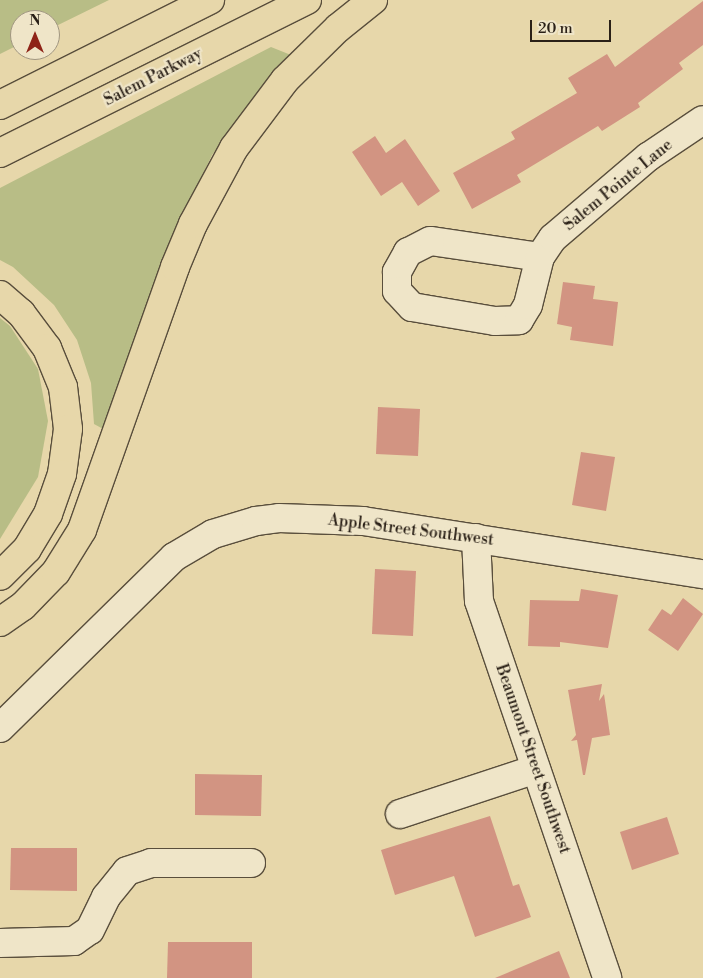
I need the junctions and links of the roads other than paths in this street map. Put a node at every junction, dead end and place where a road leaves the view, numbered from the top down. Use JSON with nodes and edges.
{"nodes":[{"id":1,"x":188,"y":0,"type":"edge"},
{"id":2,"x":210,"y":0,"type":"edge"},
{"id":3,"x":307,"y":0,"type":"edge"},
{"id":4,"x":373,"y":0,"type":"edge"},
{"id":5,"x":146,"y":32,"type":"junction"},
{"id":6,"x":0,"y":105,"type":"edge"},
{"id":7,"x":703,"y":120,"type":"edge"},
{"id":8,"x":0,"y":153,"type":"edge"},
{"id":9,"x":540,"y":257,"type":"junction"},
{"id":10,"x":0,"y":295,"type":"edge"},
{"id":11,"x":476,"y":538,"type":"junction"},
{"id":12,"x":703,"y":574,"type":"edge"},
{"id":13,"x":0,"y":576,"type":"edge"},
{"id":14,"x":0,"y":622,"type":"edge"},
{"id":15,"x":0,"y":728,"type":"edge"},
{"id":16,"x":536,"y":769,"type":"junction"},
{"id":17,"x":400,"y":814,"type":"dead end"},
{"id":18,"x":251,"y":863,"type":"dead end"},
{"id":19,"x":0,"y":942,"type":"edge"},
{"id":20,"x":607,"y":978,"type":"edge"}],
"edges":[{"from":1,"to":5,"type":"highway"},
{"from":2,"to":5,"type":"highway"},
{"from":3,"to":8,"type":"highway","name":"Salem Parkway"},
{"from":4,"to":14,"type":"highway"},
{"from":5,"to":6,"type":"highway"},
{"from":7,"to":9,"type":"street","name":"Salem Pointe Lane"},
{"from":9,"to":9,"type":"street","name":"Salem Pointe Lane"},
{"from":10,"to":13,"type":"highway"},
{"from":11,"to":12,"type":"street","name":"Apple Street Southwest"},
{"from":11,"to":15,"type":"street","name":"Apple Street Southwest"},
{"from":11,"to":16,"type":"street","name":"Beaumont Street Southwest"},
{"from":16,"to":17,"type":"street"},
{"from":16,"to":20,"type":"street","name":"Beaumont Street Southwest"},
{"from":18,"to":19,"type":"street"}]}
